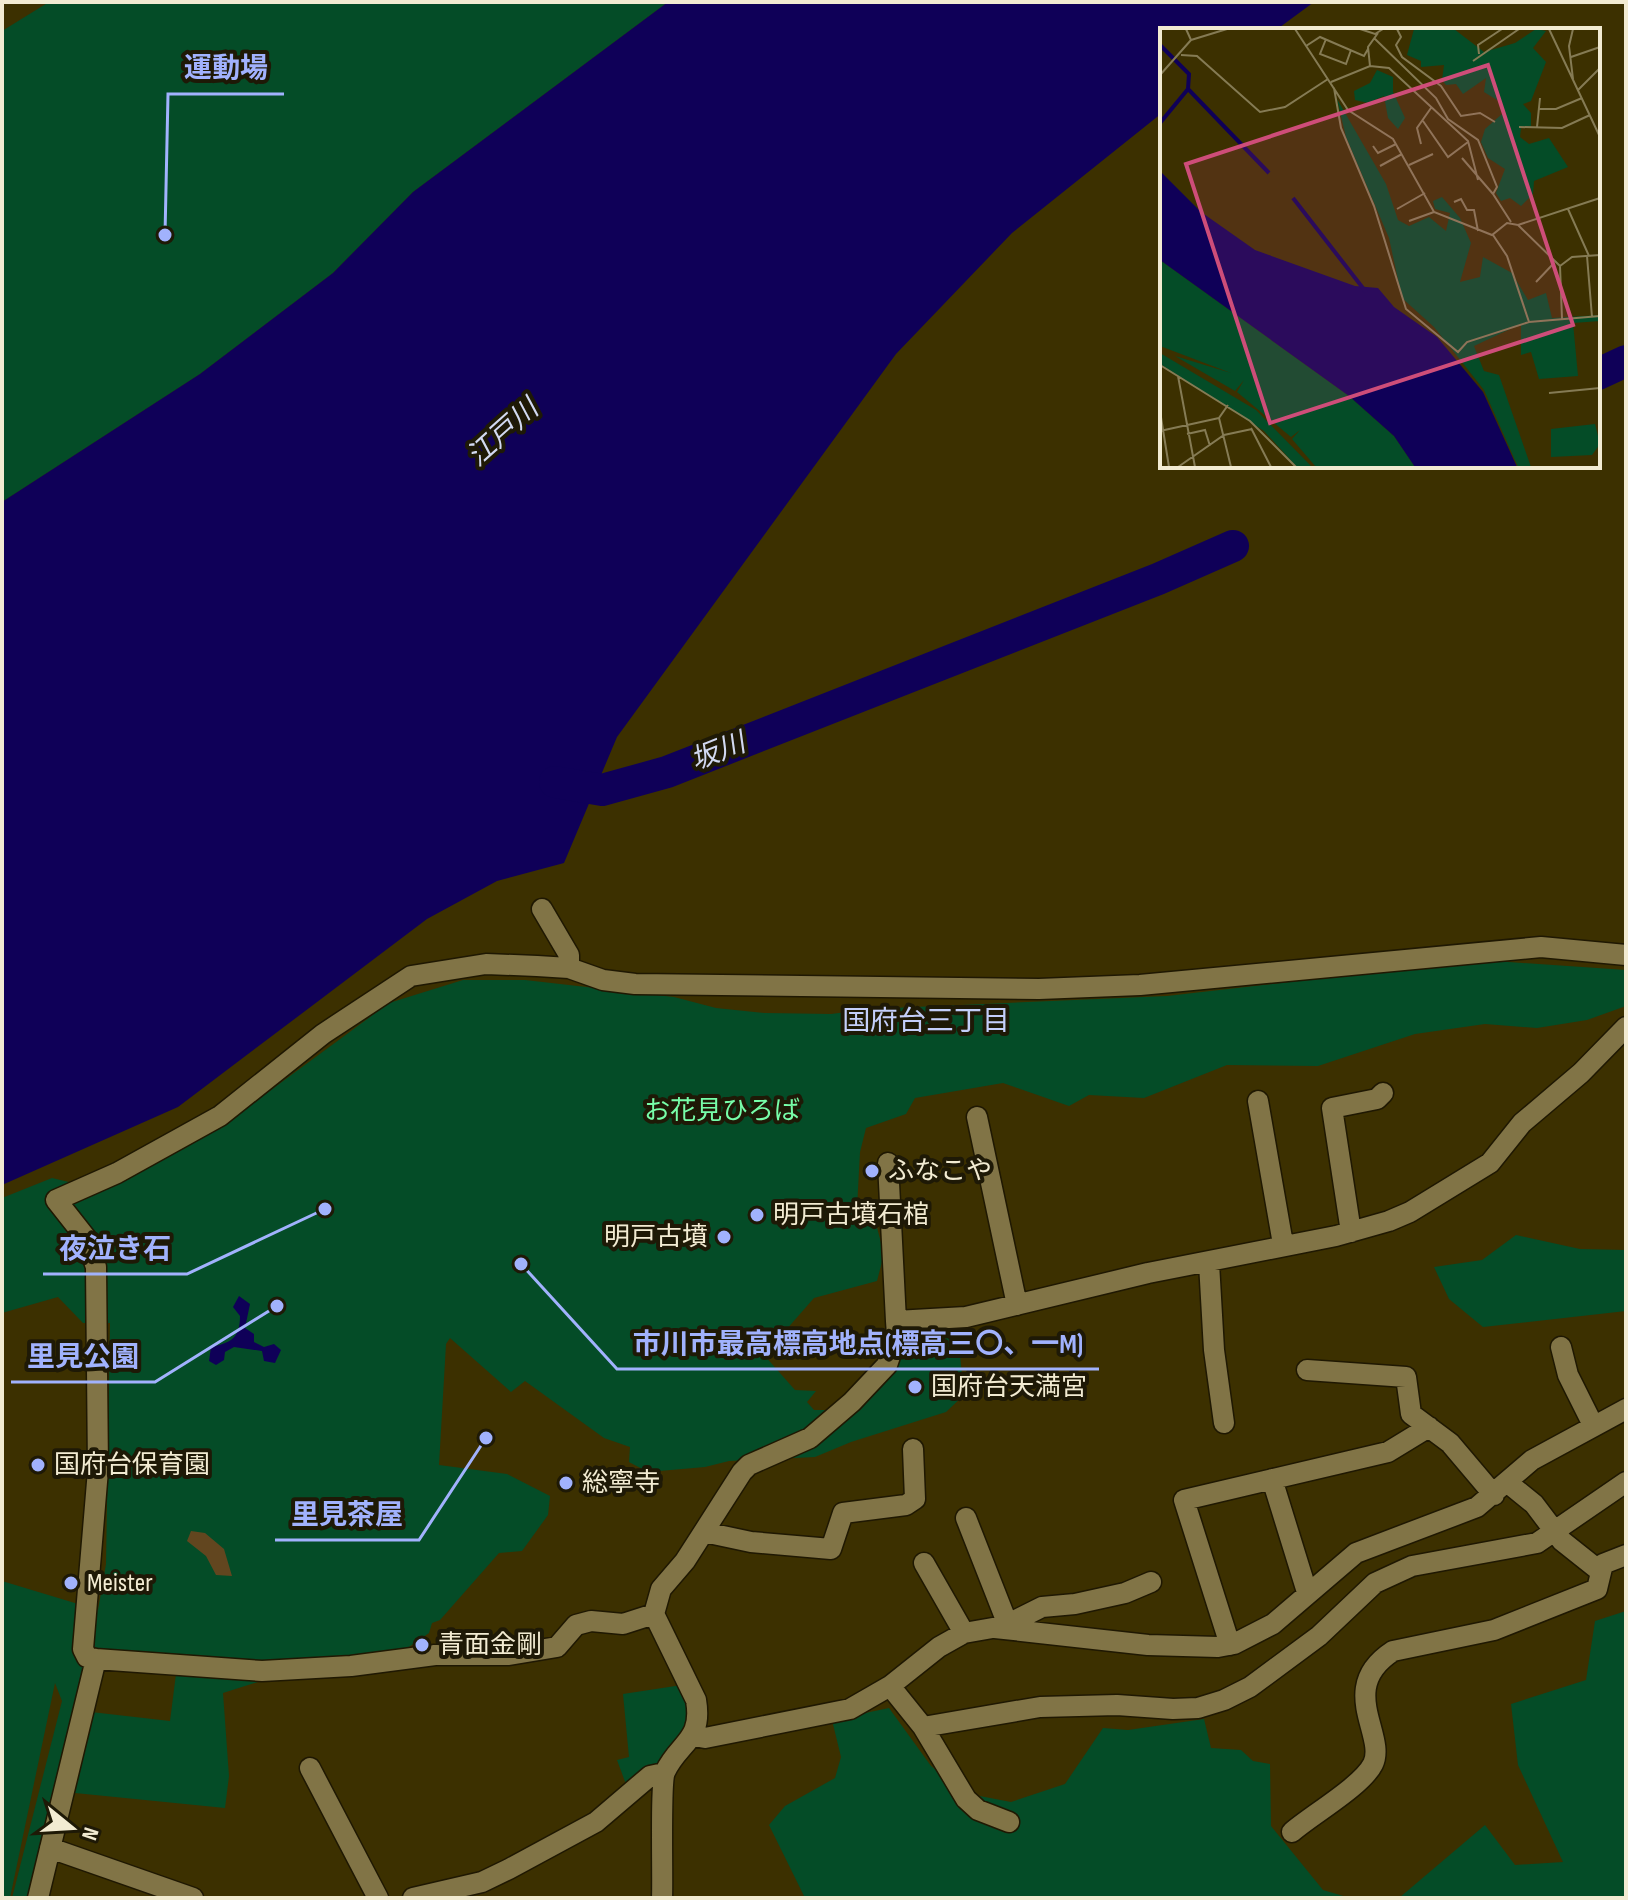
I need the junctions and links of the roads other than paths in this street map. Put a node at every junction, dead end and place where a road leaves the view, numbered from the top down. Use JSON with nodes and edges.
{"nodes":[{"id":1,"x":542,"y":909,"type":"dead end"},
{"id":2,"x":1626,"y":955,"type":"edge"},
{"id":3,"x":569,"y":968,"type":"junction"},
{"id":4,"x":1626,"y":1027,"type":"edge"},
{"id":5,"x":1383,"y":1093,"type":"dead end"},
{"id":6,"x":1258,"y":1101,"type":"dead end"},
{"id":7,"x":977,"y":1117,"type":"dead end"},
{"id":8,"x":888,"y":1163,"type":"dead end"},
{"id":9,"x":1351,"y":1232,"type":"junction"},
{"id":10,"x":1283,"y":1244,"type":"junction"},
{"id":11,"x":1209,"y":1263,"type":"junction"},
{"id":12,"x":1017,"y":1305,"type":"junction"},
{"id":13,"x":896,"y":1321,"type":"junction"},
{"id":14,"x":1561,"y":1347,"type":"dead end"},
{"id":15,"x":1307,"y":1370,"type":"dead end"},
{"id":16,"x":1626,"y":1409,"type":"edge"},
{"id":17,"x":1224,"y":1423,"type":"dead end"},
{"id":18,"x":1593,"y":1425,"type":"junction"},
{"id":19,"x":1429,"y":1427,"type":"junction"},
{"id":20,"x":913,"y":1449,"type":"dead end"},
{"id":21,"x":1272,"y":1479,"type":"junction"},
{"id":22,"x":1626,"y":1482,"type":"edge"},
{"id":23,"x":1501,"y":1489,"type":"junction"},
{"id":24,"x":966,"y":1518,"type":"dead end"},
{"id":25,"x":1555,"y":1529,"type":"junction"},
{"id":26,"x":704,"y":1532,"type":"junction"},
{"id":27,"x":1626,"y":1555,"type":"edge"},
{"id":28,"x":924,"y":1563,"type":"dead end"},
{"id":29,"x":1599,"y":1580,"type":"junction"},
{"id":30,"x":1151,"y":1582,"type":"dead end"},
{"id":31,"x":1307,"y":1592,"type":"junction"},
{"id":32,"x":654,"y":1614,"type":"junction"},
{"id":33,"x":1273,"y":1624,"type":"junction"},
{"id":34,"x":1001,"y":1626,"type":"junction"},
{"id":35,"x":964,"y":1633,"type":"junction"},
{"id":36,"x":1230,"y":1645,"type":"junction"},
{"id":37,"x":1295,"y":1654,"type":"junction"},
{"id":38,"x":96,"y":1659,"type":"junction"},
{"id":39,"x":890,"y":1686,"type":"junction"},
{"id":40,"x":923,"y":1727,"type":"junction"},
{"id":41,"x":694,"y":1736,"type":"junction"},
{"id":42,"x":310,"y":1768,"type":"dead end"},
{"id":43,"x":664,"y":1773,"type":"junction"},
{"id":44,"x":1009,"y":1822,"type":"dead end"},
{"id":45,"x":1292,"y":1832,"type":"dead end"},
{"id":46,"x":50,"y":1848,"type":"junction"},
{"id":47,"x":38,"y":1898,"type":"edge"},
{"id":48,"x":193,"y":1898,"type":"edge"},
{"id":49,"x":378,"y":1898,"type":"edge"},
{"id":50,"x":413,"y":1898,"type":"edge"},
{"id":51,"x":662,"y":1898,"type":"edge"}],
"edges":[{"from":1,"to":3,"type":"street"},
{"from":2,"to":3,"type":"street"},
{"from":3,"to":38,"type":"street"},
{"from":4,"to":9,"type":"street"},
{"from":5,"to":9,"type":"street"},
{"from":6,"to":10,"type":"street"},
{"from":7,"to":12,"type":"street"},
{"from":8,"to":13,"type":"street"},
{"from":9,"to":10,"type":"street"},
{"from":10,"to":11,"type":"street"},
{"from":11,"to":12,"type":"street"},
{"from":11,"to":17,"type":"street"},
{"from":12,"to":13,"type":"street"},
{"from":13,"to":26,"type":"street"},
{"from":14,"to":18,"type":"street"},
{"from":15,"to":19,"type":"street"},
{"from":16,"to":18,"type":"street"},
{"from":18,"to":23,"type":"street"},
{"from":19,"to":21,"type":"street"},
{"from":19,"to":23,"type":"street"},
{"from":20,"to":26,"type":"street"},
{"from":21,"to":31,"type":"street"},
{"from":21,"to":36,"type":"street"},
{"from":22,"to":25,"type":"street"},
{"from":23,"to":25,"type":"street"},
{"from":23,"to":31,"type":"street"},
{"from":24,"to":34,"type":"street"},
{"from":25,"to":29,"type":"street"},
{"from":25,"to":37,"type":"street"},
{"from":26,"to":32,"type":"street"},
{"from":27,"to":29,"type":"street"},
{"from":28,"to":35,"type":"street"},
{"from":29,"to":45,"type":"street"},
{"from":30,"to":34,"type":"street"},
{"from":31,"to":33,"type":"street"},
{"from":32,"to":38,"type":"street"},
{"from":32,"to":41,"type":"street"},
{"from":33,"to":36,"type":"street"},
{"from":33,"to":37,"type":"street"},
{"from":34,"to":35,"type":"street"},
{"from":34,"to":36,"type":"street"},
{"from":35,"to":39,"type":"street"},
{"from":37,"to":40,"type":"street"},
{"from":38,"to":46,"type":"street"},
{"from":39,"to":40,"type":"street"},
{"from":39,"to":41,"type":"street"},
{"from":40,"to":44,"type":"street"},
{"from":41,"to":43,"type":"street"},
{"from":42,"to":49,"type":"street"},
{"from":43,"to":50,"type":"street"},
{"from":43,"to":51,"type":"street"},
{"from":46,"to":47,"type":"street"},
{"from":46,"to":48,"type":"street"}]}
